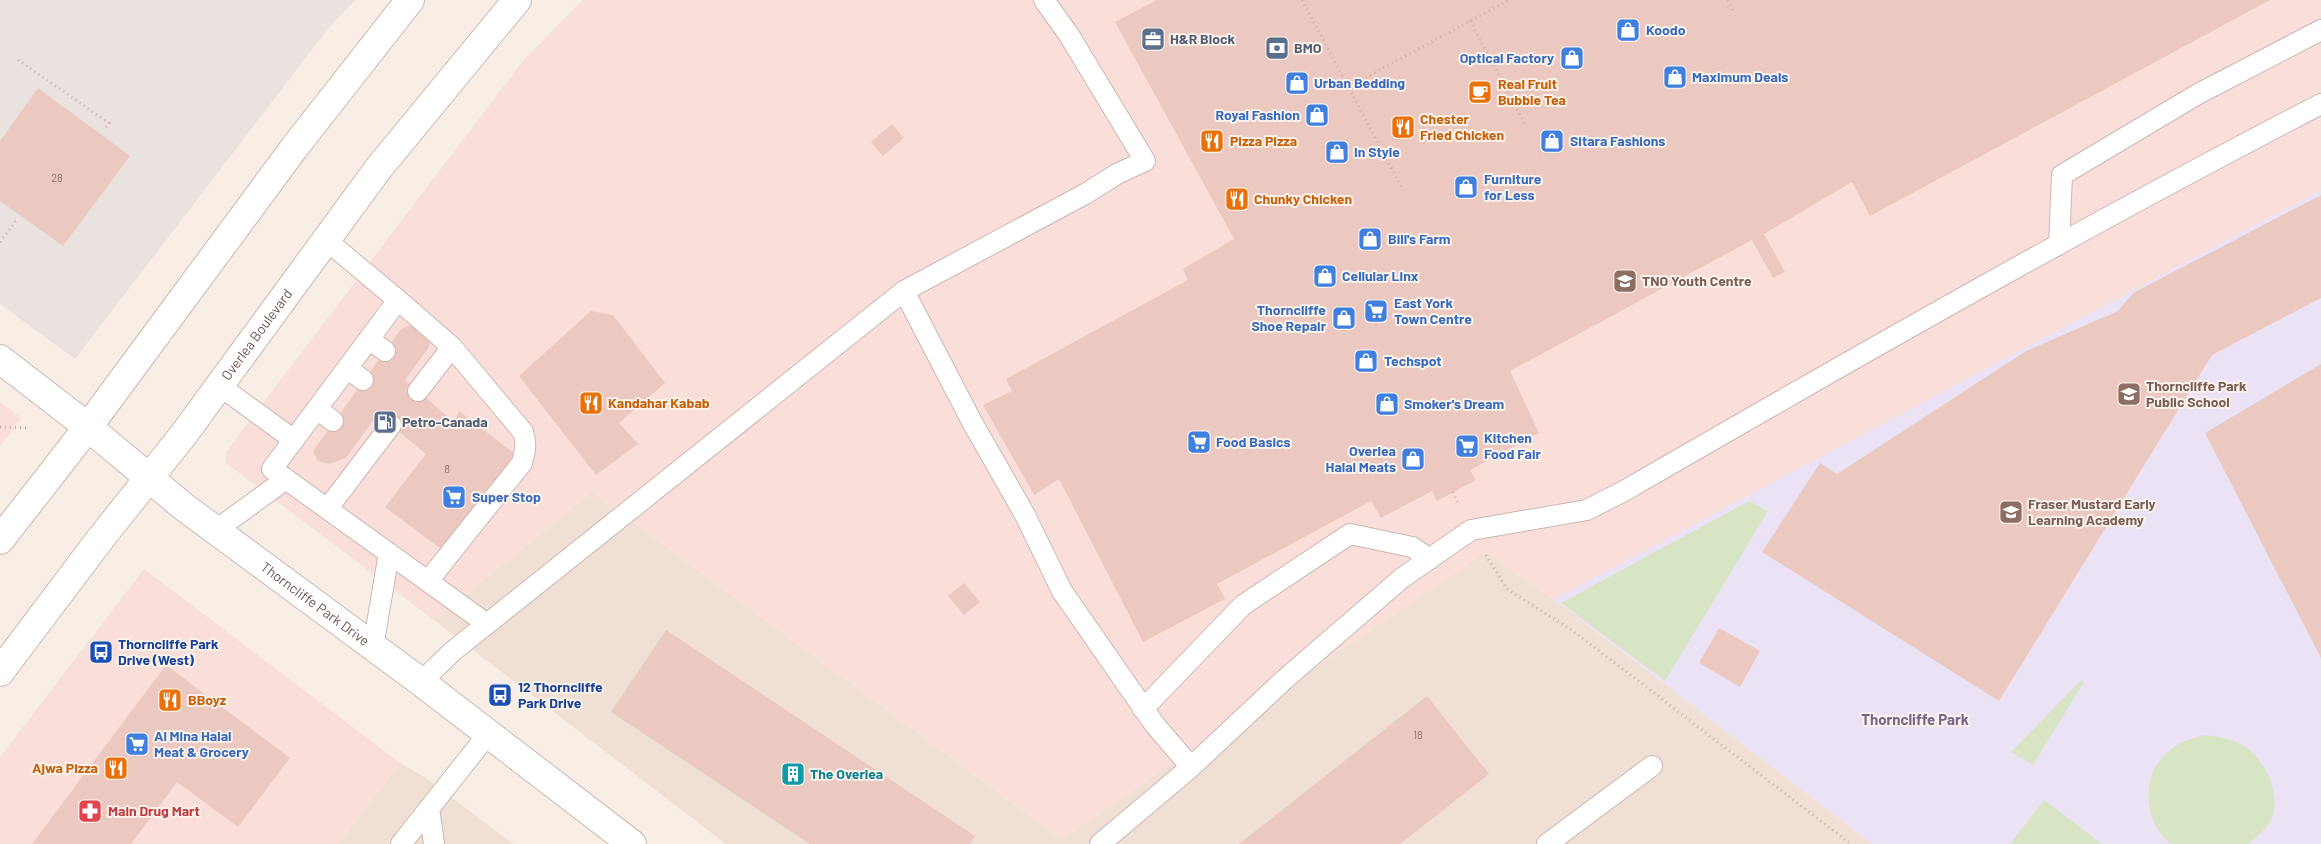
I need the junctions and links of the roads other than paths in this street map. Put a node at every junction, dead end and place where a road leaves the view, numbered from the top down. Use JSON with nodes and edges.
{"nodes":[{"id":1,"x":410,"y":0,"type":"edge"},
{"id":2,"x":517,"y":0,"type":"edge"},
{"id":3,"x":1048,"y":1,"type":"edge"},
{"id":4,"x":2321,"y":30,"type":"edge"},
{"id":5,"x":2321,"y":104,"type":"edge"},
{"id":6,"x":326,"y":240,"type":"junction"},
{"id":7,"x":2059,"y":245,"type":"junction"},
{"id":8,"x":904,"y":291,"type":"junction"},
{"id":9,"x":398,"y":300,"type":"junction"},
{"id":10,"x":369,"y":339,"type":"junction"},
{"id":11,"x":452,"y":347,"type":"junction"},
{"id":12,"x":385,"y":351,"type":"dead end"},
{"id":13,"x":0,"y":359,"type":"edge"},
{"id":14,"x":418,"y":381,"type":"dead end"},
{"id":15,"x":220,"y":386,"type":"junction"},
{"id":16,"x":317,"y":409,"type":"junction"},
{"id":17,"x":333,"y":421,"type":"dead end"},
{"id":18,"x":391,"y":425,"type":"dead end"},
{"id":19,"x":88,"y":427,"type":"junction"},
{"id":20,"x":294,"y":440,"type":"junction"},
{"id":21,"x":148,"y":478,"type":"junction"},
{"id":22,"x":286,"y":479,"type":"junction"},
{"id":23,"x":328,"y":508,"type":"junction"},
{"id":24,"x":216,"y":530,"type":"junction"},
{"id":25,"x":0,"y":540,"type":"edge"},
{"id":26,"x":389,"y":553,"type":"junction"},
{"id":27,"x":1430,"y":559,"type":"junction"},
{"id":28,"x":428,"y":581,"type":"junction"},
{"id":29,"x":487,"y":624,"type":"junction"},
{"id":30,"x":373,"y":647,"type":"junction"},
{"id":31,"x":0,"y":672,"type":"edge"},
{"id":32,"x":421,"y":682,"type":"junction"},
{"id":33,"x":1143,"y":709,"type":"junction"},
{"id":34,"x":488,"y":734,"type":"junction"},
{"id":35,"x":1652,"y":766,"type":"dead end"},
{"id":36,"x":1191,"y":767,"type":"junction"},
{"id":37,"x":429,"y":808,"type":"junction"},
{"id":38,"x":401,"y":844,"type":"edge"},
{"id":39,"x":434,"y":844,"type":"edge"},
{"id":40,"x":632,"y":844,"type":"edge"},
{"id":41,"x":1100,"y":844,"type":"edge"},
{"id":42,"x":1547,"y":844,"type":"edge"}],
"edges":[{"from":1,"to":19,"type":"main road"},
{"from":2,"to":6,"type":"main road","name":"Overlea Boulevard"},
{"from":3,"to":8,"type":"lane"},
{"from":4,"to":7,"type":"lane"},
{"from":5,"to":7,"type":"lane"},
{"from":6,"to":9,"type":"lane"},
{"from":6,"to":15,"type":"main road","name":"Overlea Boulevard"},
{"from":7,"to":27,"type":"lane"},
{"from":8,"to":29,"type":"lane"},
{"from":8,"to":33,"type":"lane"},
{"from":9,"to":10,"type":"lane"},
{"from":9,"to":11,"type":"lane"},
{"from":10,"to":12,"type":"lane"},
{"from":10,"to":16,"type":"lane"},
{"from":11,"to":14,"type":"lane"},
{"from":11,"to":28,"type":"lane"},
{"from":13,"to":19,"type":"main road","name":"Thorncliffe Park Drive"},
{"from":15,"to":20,"type":"lane"},
{"from":15,"to":21,"type":"main road","name":"Overlea Boulevard"},
{"from":16,"to":17,"type":"lane"},
{"from":16,"to":20,"type":"lane"},
{"from":18,"to":23,"type":"lane"},
{"from":19,"to":21,"type":"main road","name":"Thorncliffe Park Drive"},
{"from":19,"to":25,"type":"main road"},
{"from":20,"to":22,"type":"lane"},
{"from":21,"to":24,"type":"main road","name":"Thorncliffe Park Drive"},
{"from":21,"to":31,"type":"main road","name":"Overlea Boulevard"},
{"from":22,"to":23,"type":"lane"},
{"from":22,"to":24,"type":"lane"},
{"from":23,"to":26,"type":"lane"},
{"from":24,"to":30,"type":"main road","name":"Thorncliffe Park Drive"},
{"from":26,"to":28,"type":"lane"},
{"from":26,"to":30,"type":"lane"},
{"from":27,"to":33,"type":"lane"},
{"from":27,"to":36,"type":"lane"},
{"from":28,"to":29,"type":"lane"},
{"from":29,"to":32,"type":"lane"},
{"from":30,"to":32,"type":"main road","name":"Thorncliffe Park Drive"},
{"from":32,"to":34,"type":"main road","name":"Thorncliffe Park Drive"},
{"from":33,"to":36,"type":"lane"},
{"from":34,"to":37,"type":"lane"},
{"from":34,"to":40,"type":"main road","name":"Thorncliffe Park Drive"},
{"from":35,"to":42,"type":"lane"},
{"from":36,"to":41,"type":"lane"},
{"from":37,"to":38,"type":"lane"},
{"from":37,"to":39,"type":"lane"}]}
